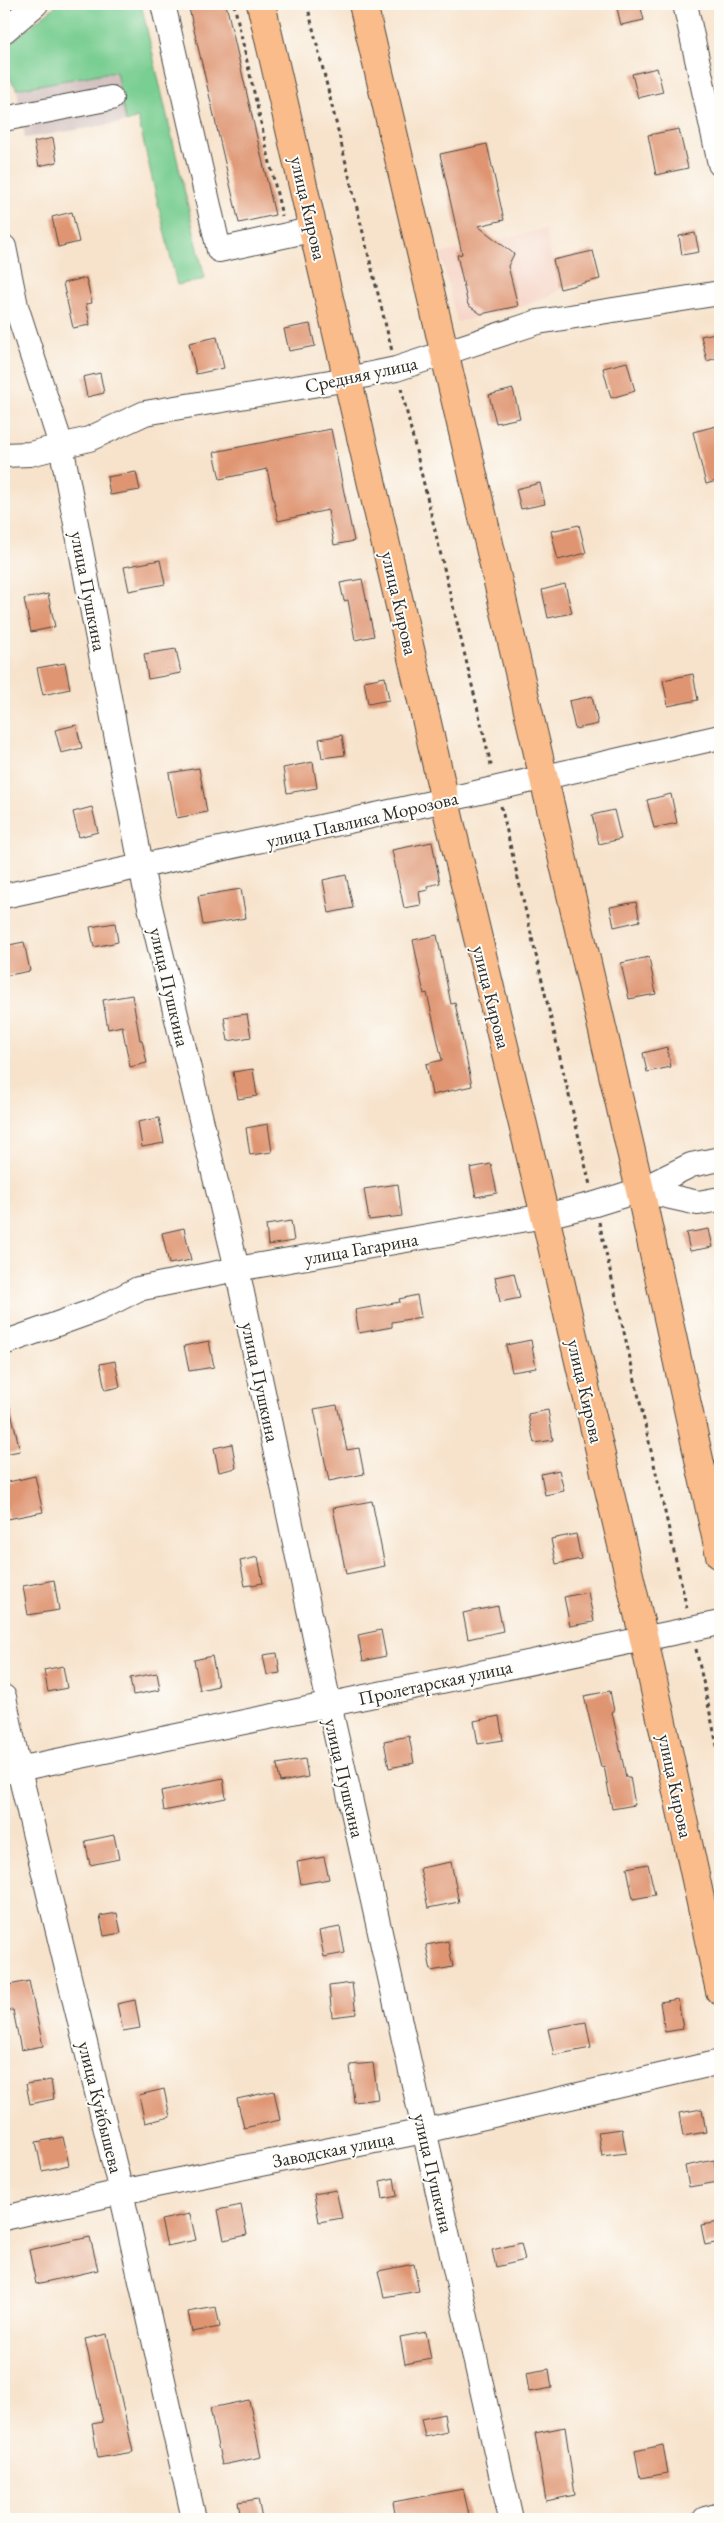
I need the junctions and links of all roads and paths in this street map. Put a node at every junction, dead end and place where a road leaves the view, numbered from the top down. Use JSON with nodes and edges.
{"nodes":[{"id":1,"x":36,"y":4,"type":"edge"},
{"id":2,"x":163,"y":4,"type":"edge"},
{"id":3,"x":234,"y":4,"type":"edge"},
{"id":4,"x":261,"y":4,"type":"edge"},
{"id":5,"x":307,"y":4,"type":"edge"},
{"id":6,"x":363,"y":4,"type":"edge"},
{"id":7,"x":684,"y":4,"type":"edge"},
{"id":8,"x":4,"y":31,"type":"edge"},
{"id":9,"x":111,"y":98,"type":"dead end"},
{"id":10,"x":4,"y":119,"type":"edge"},
{"id":11,"x":720,"y":164,"type":"edge"},
{"id":12,"x":315,"y":229,"type":"junction"},
{"id":13,"x":287,"y":236,"type":"junction"},
{"id":14,"x":4,"y":247,"type":"edge"},
{"id":15,"x":720,"y":293,"type":"edge"},
{"id":16,"x":444,"y":354,"type":"junction"},
{"id":17,"x":396,"y":369,"type":"junction"},
{"id":18,"x":348,"y":380,"type":"junction"},
{"id":19,"x":61,"y":445,"type":"junction"},
{"id":20,"x":4,"y":455,"type":"edge"},
{"id":21,"x":720,"y":737,"type":"edge"},
{"id":22,"x":542,"y":776,"type":"junction"},
{"id":23,"x":497,"y":788,"type":"junction"},
{"id":24,"x":445,"y":800,"type":"junction"},
{"id":25,"x":142,"y":868,"type":"junction"},
{"id":26,"x":4,"y":896,"type":"edge"},
{"id":27,"x":720,"y":1159,"type":"edge"},
{"id":28,"x":640,"y":1190,"type":"junction"},
{"id":29,"x":720,"y":1199,"type":"edge"},
{"id":30,"x":595,"y":1204,"type":"junction"},
{"id":31,"x":545,"y":1216,"type":"junction"},
{"id":32,"x":237,"y":1269,"type":"junction"},
{"id":33,"x":4,"y":1343,"type":"edge"},
{"id":34,"x":720,"y":1555,"type":"edge"},
{"id":35,"x":720,"y":1623,"type":"edge"},
{"id":36,"x":692,"y":1630,"type":"junction"},
{"id":37,"x":644,"y":1639,"type":"junction"},
{"id":38,"x":4,"y":1696,"type":"edge"},
{"id":39,"x":328,"y":1704,"type":"junction"},
{"id":40,"x":720,"y":1759,"type":"edge"},
{"id":41,"x":11,"y":1771,"type":"edge"},
{"id":42,"x":720,"y":1991,"type":"edge"},
{"id":43,"x":720,"y":2062,"type":"edge"},
{"id":44,"x":424,"y":2131,"type":"junction"},
{"id":45,"x":122,"y":2192,"type":"junction"},
{"id":46,"x":4,"y":2218,"type":"edge"},
{"id":47,"x":720,"y":2515,"type":"edge"},
{"id":48,"x":194,"y":2519,"type":"edge"},
{"id":49,"x":511,"y":2519,"type":"edge"},
{"id":50,"x":705,"y":2519,"type":"edge"}],
"edges":[{"from":1,"to":8,"type":"street"},
{"from":2,"to":13,"type":"street"},
{"from":3,"to":13,"type":"path"},
{"from":4,"to":12,"type":"main road","name":"улица Кирова"},
{"from":5,"to":17,"type":"path"},
{"from":6,"to":16,"type":"main road"},
{"from":7,"to":11,"type":"street"},
{"from":9,"to":10,"type":"street"},
{"from":12,"to":13,"type":"street"},
{"from":12,"to":18,"type":"main road","name":"улица Кирова"},
{"from":14,"to":19,"type":"street","name":"улица Пушкина"},
{"from":15,"to":16,"type":"street","name":"Средняя улица"},
{"from":16,"to":17,"type":"street","name":"Средняя улица"},
{"from":16,"to":22,"type":"main road"},
{"from":17,"to":18,"type":"street","name":"Средняя улица"},
{"from":17,"to":23,"type":"path"},
{"from":18,"to":19,"type":"street","name":"Средняя улица"},
{"from":18,"to":24,"type":"main road","name":"улица Кирова"},
{"from":19,"to":20,"type":"street","name":"Средняя улица"},
{"from":19,"to":25,"type":"street","name":"улица Пушкина"},
{"from":21,"to":22,"type":"street","name":"улица Павлика Морозова"},
{"from":22,"to":23,"type":"street","name":"улица Павлика Морозова"},
{"from":22,"to":28,"type":"main road"},
{"from":23,"to":24,"type":"street","name":"улица Павлика Морозова"},
{"from":23,"to":30,"type":"path"},
{"from":24,"to":25,"type":"street","name":"улица Павлика Морозова"},
{"from":24,"to":31,"type":"main road","name":"улица Кирова"},
{"from":25,"to":26,"type":"street","name":"улица Павлика Морозова"},
{"from":25,"to":32,"type":"street","name":"улица Пушкина"},
{"from":27,"to":28,"type":"street","name":"улица Гагарина"},
{"from":28,"to":29,"type":"street"},
{"from":28,"to":30,"type":"street","name":"улица Гагарина"},
{"from":28,"to":34,"type":"main road"},
{"from":30,"to":31,"type":"street","name":"улица Гагарина"},
{"from":30,"to":36,"type":"path"},
{"from":31,"to":32,"type":"street","name":"улица Гагарина"},
{"from":31,"to":37,"type":"main road","name":"улица Кирова"},
{"from":32,"to":33,"type":"street","name":"улица Гагарина"},
{"from":32,"to":39,"type":"street","name":"улица Пушкина"},
{"from":35,"to":36,"type":"street","name":"Пролетарская улица"},
{"from":36,"to":37,"type":"street","name":"Пролетарская улица"},
{"from":36,"to":40,"type":"path"},
{"from":37,"to":39,"type":"street","name":"Пролетарская улица"},
{"from":37,"to":42,"type":"main road","name":"улица Кирова"},
{"from":38,"to":41,"type":"street","name":"улица Куйбышева"},
{"from":39,"to":41,"type":"street","name":"Пролетарская улица"},
{"from":39,"to":44,"type":"street","name":"улица Пушкина"},
{"from":41,"to":45,"type":"street","name":"улица Куйбышева"},
{"from":43,"to":44,"type":"street","name":"Заводская улица"},
{"from":44,"to":45,"type":"street","name":"Заводская улица"},
{"from":44,"to":49,"type":"street","name":"улица Пушкина"},
{"from":45,"to":46,"type":"street","name":"Заводская улица"},
{"from":45,"to":48,"type":"street","name":"улица Куйбышева"},
{"from":47,"to":50,"type":"street"}]}
